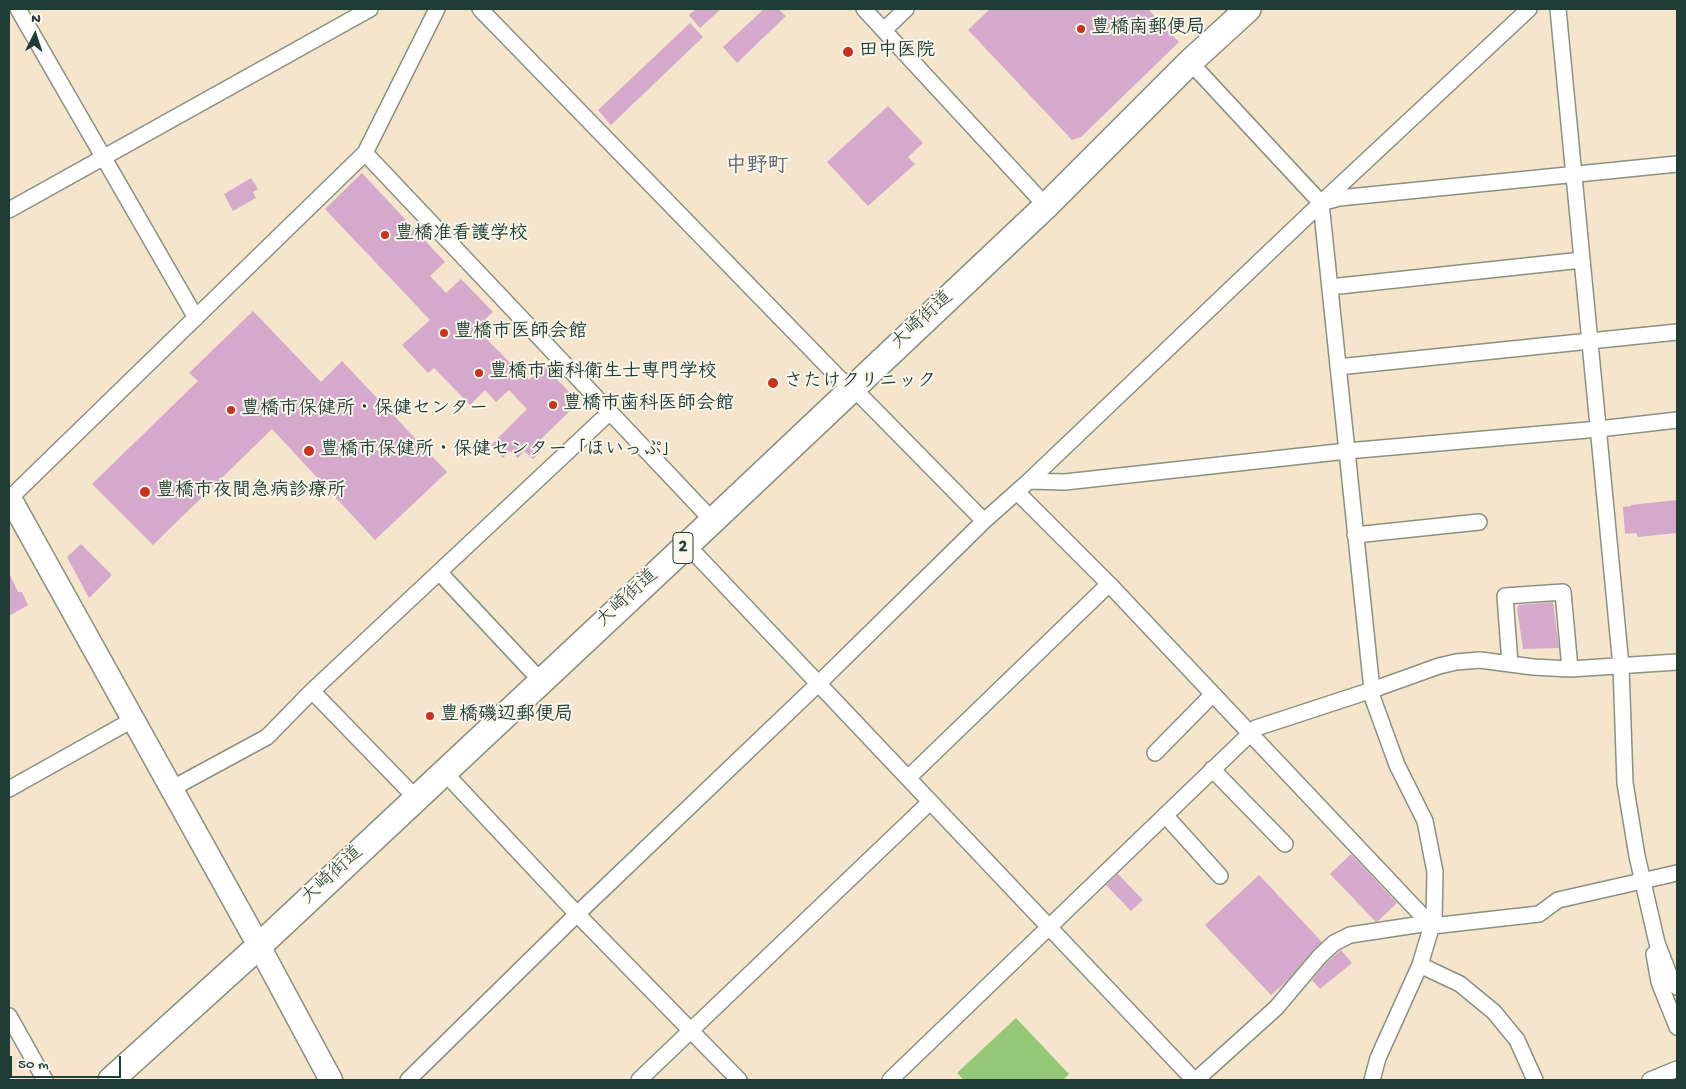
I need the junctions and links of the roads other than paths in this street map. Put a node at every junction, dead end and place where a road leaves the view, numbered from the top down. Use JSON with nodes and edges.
{"nodes":[{"id":1,"x":18,"y":9,"type":"edge"},
{"id":2,"x":370,"y":9,"type":"edge"},
{"id":3,"x":437,"y":9,"type":"edge"},
{"id":4,"x":480,"y":9,"type":"edge"},
{"id":5,"x":864,"y":9,"type":"edge"},
{"id":6,"x":906,"y":9,"type":"edge"},
{"id":7,"x":1248,"y":9,"type":"edge"},
{"id":8,"x":1529,"y":9,"type":"edge"},
{"id":9,"x":1558,"y":9,"type":"edge"},
{"id":10,"x":884,"y":30,"type":"junction"},
{"id":11,"x":1190,"y":62,"type":"junction"},
{"id":12,"x":365,"y":153,"type":"junction"},
{"id":13,"x":103,"y":157,"type":"junction"},
{"id":14,"x":1677,"y":164,"type":"edge"},
{"id":15,"x":1573,"y":176,"type":"junction"},
{"id":16,"x":1321,"y":203,"type":"junction"},
{"id":17,"x":1046,"y":206,"type":"junction"},
{"id":18,"x":9,"y":210,"type":"edge"},
{"id":19,"x":1582,"y":260,"type":"junction"},
{"id":20,"x":1330,"y":287,"type":"junction"},
{"id":21,"x":196,"y":318,"type":"junction"},
{"id":22,"x":1677,"y":332,"type":"edge"},
{"id":23,"x":1590,"y":342,"type":"junction"},
{"id":24,"x":1338,"y":367,"type":"junction"},
{"id":25,"x":852,"y":388,"type":"junction"},
{"id":26,"x":610,"y":412,"type":"junction"},
{"id":27,"x":1677,"y":420,"type":"edge"},
{"id":28,"x":1599,"y":429,"type":"junction"},
{"id":29,"x":1347,"y":451,"type":"junction"},
{"id":30,"x":1030,"y":481,"type":"junction"},
{"id":31,"x":1018,"y":493,"type":"junction"},
{"id":32,"x":9,"y":498,"type":"edge"},
{"id":33,"x":712,"y":520,"type":"junction"},
{"id":34,"x":984,"y":521,"type":"junction"},
{"id":35,"x":1479,"y":522,"type":"dead end"},
{"id":36,"x":1355,"y":535,"type":"junction"},
{"id":37,"x":687,"y":545,"type":"junction"},
{"id":38,"x":439,"y":572,"type":"junction"},
{"id":39,"x":1109,"y":584,"type":"junction"},
{"id":40,"x":1677,"y":662,"type":"edge"},
{"id":41,"x":1510,"y":664,"type":"junction"},
{"id":42,"x":1621,"y":666,"type":"junction"},
{"id":43,"x":1570,"y":669,"type":"junction"},
{"id":44,"x":541,"y":681,"type":"junction"},
{"id":45,"x":818,"y":684,"type":"junction"},
{"id":46,"x":1372,"y":690,"type":"junction"},
{"id":47,"x":312,"y":691,"type":"junction"},
{"id":48,"x":1213,"y":694,"type":"junction"},
{"id":49,"x":134,"y":719,"type":"junction"},
{"id":50,"x":1250,"y":733,"type":"junction"},
{"id":51,"x":1155,"y":753,"type":"dead end"},
{"id":52,"x":1212,"y":769,"type":"junction"},
{"id":53,"x":444,"y":772,"type":"junction"},
{"id":54,"x":908,"y":778,"type":"junction"},
{"id":55,"x":9,"y":789,"type":"edge"},
{"id":56,"x":171,"y":789,"type":"junction"},
{"id":57,"x":416,"y":798,"type":"junction"},
{"id":58,"x":930,"y":802,"type":"junction"},
{"id":59,"x":1165,"y":815,"type":"junction"},
{"id":60,"x":1285,"y":844,"type":"dead end"},
{"id":61,"x":1677,"y":873,"type":"edge"},
{"id":62,"x":1220,"y":876,"type":"dead end"},
{"id":63,"x":1643,"y":881,"type":"junction"},
{"id":64,"x":577,"y":914,"type":"junction"},
{"id":65,"x":1431,"y":924,"type":"junction"},
{"id":66,"x":1049,"y":927,"type":"junction"},
{"id":67,"x":1657,"y":943,"type":"junction"},
{"id":68,"x":259,"y":946,"type":"junction"},
{"id":69,"x":1420,"y":965,"type":"junction"},
{"id":70,"x":1677,"y":987,"type":"edge"},
{"id":71,"x":9,"y":1016,"type":"edge"},
{"id":72,"x":1677,"y":1027,"type":"edge"},
{"id":73,"x":692,"y":1030,"type":"junction"},
{"id":74,"x":1677,"y":1069,"type":"edge"},
{"id":75,"x":45,"y":1080,"type":"edge"},
{"id":76,"x":111,"y":1080,"type":"edge"},
{"id":77,"x":331,"y":1080,"type":"edge"},
{"id":78,"x":408,"y":1080,"type":"edge"},
{"id":79,"x":640,"y":1080,"type":"edge"},
{"id":80,"x":739,"y":1080,"type":"edge"},
{"id":81,"x":890,"y":1080,"type":"edge"},
{"id":82,"x":1195,"y":1080,"type":"edge"},
{"id":83,"x":1372,"y":1080,"type":"edge"},
{"id":84,"x":1535,"y":1080,"type":"edge"},
{"id":85,"x":1650,"y":1080,"type":"edge"}],
"edges":[{"from":1,"to":13,"type":"street"},
{"from":2,"to":13,"type":"street"},
{"from":3,"to":12,"type":"street"},
{"from":4,"to":25,"type":"street"},
{"from":5,"to":10,"type":"street"},
{"from":6,"to":10,"type":"street"},
{"from":7,"to":11,"type":"main road","name":"大崎街道","number":"2"},
{"from":8,"to":16,"type":"street"},
{"from":9,"to":15,"type":"street"},
{"from":10,"to":17,"type":"street"},
{"from":11,"to":16,"type":"street"},
{"from":11,"to":17,"type":"main road","name":"大崎街道","number":"2"},
{"from":12,"to":21,"type":"street"},
{"from":12,"to":26,"type":"street"},
{"from":13,"to":18,"type":"street"},
{"from":13,"to":21,"type":"street"},
{"from":14,"to":15,"type":"street"},
{"from":15,"to":16,"type":"street"},
{"from":15,"to":19,"type":"street"},
{"from":16,"to":20,"type":"street"},
{"from":16,"to":30,"type":"street"},
{"from":17,"to":25,"type":"main road","name":"大崎街道","number":"2"},
{"from":19,"to":20,"type":"street"},
{"from":19,"to":23,"type":"street"},
{"from":20,"to":24,"type":"street"},
{"from":21,"to":32,"type":"street"},
{"from":22,"to":23,"type":"street"},
{"from":23,"to":24,"type":"street"},
{"from":23,"to":28,"type":"street"},
{"from":24,"to":29,"type":"street"},
{"from":25,"to":33,"type":"main road","name":"大崎街道","number":"2"},
{"from":25,"to":34,"type":"street"},
{"from":26,"to":33,"type":"street"},
{"from":26,"to":38,"type":"street"},
{"from":27,"to":28,"type":"street"},
{"from":28,"to":29,"type":"street"},
{"from":28,"to":42,"type":"street"},
{"from":29,"to":30,"type":"street"},
{"from":29,"to":36,"type":"street"},
{"from":30,"to":31,"type":"street"},
{"from":31,"to":34,"type":"street"},
{"from":31,"to":39,"type":"street"},
{"from":32,"to":49,"type":"street"},
{"from":33,"to":37,"type":"main road","name":"大崎街道","number":"2"},
{"from":34,"to":45,"type":"street"},
{"from":35,"to":36,"type":"street"},
{"from":36,"to":46,"type":"street"},
{"from":37,"to":44,"type":"main road","name":"大崎街道","number":"2"},
{"from":37,"to":45,"type":"street"},
{"from":38,"to":44,"type":"street"},
{"from":38,"to":47,"type":"street"},
{"from":39,"to":48,"type":"street"},
{"from":39,"to":54,"type":"street"},
{"from":40,"to":42,"type":"street"},
{"from":41,"to":43,"type":"street"},
{"from":41,"to":43,"type":"street"},
{"from":41,"to":46,"type":"street"},
{"from":42,"to":43,"type":"street"},
{"from":42,"to":63,"type":"street"},
{"from":44,"to":53,"type":"main road","name":"大崎街道","number":"2"},
{"from":45,"to":54,"type":"street"},
{"from":45,"to":64,"type":"street"},
{"from":46,"to":50,"type":"street"},
{"from":46,"to":65,"type":"street"},
{"from":47,"to":56,"type":"street"},
{"from":47,"to":57,"type":"street"},
{"from":48,"to":50,"type":"street"},
{"from":48,"to":51,"type":"street"},
{"from":49,"to":55,"type":"street"},
{"from":49,"to":56,"type":"street"},
{"from":50,"to":52,"type":"street"},
{"from":50,"to":65,"type":"street"},
{"from":52,"to":59,"type":"street"},
{"from":52,"to":60,"type":"street"},
{"from":53,"to":57,"type":"main road","name":"大崎街道","number":"2"},
{"from":53,"to":64,"type":"street"},
{"from":54,"to":58,"type":"street"},
{"from":56,"to":68,"type":"street"},
{"from":57,"to":68,"type":"main road","name":"大崎街道","number":"2"},
{"from":58,"to":66,"type":"street"},
{"from":58,"to":73,"type":"street"},
{"from":59,"to":62,"type":"street"},
{"from":59,"to":66,"type":"street"},
{"from":61,"to":63,"type":"street"},
{"from":63,"to":65,"type":"street"},
{"from":63,"to":67,"type":"street"},
{"from":64,"to":73,"type":"street"},
{"from":64,"to":78,"type":"street"},
{"from":65,"to":69,"type":"street"},
{"from":65,"to":82,"type":"street"},
{"from":66,"to":81,"type":"street"},
{"from":66,"to":82,"type":"street"},
{"from":67,"to":70,"type":"street"},
{"from":67,"to":72,"type":"street"},
{"from":68,"to":76,"type":"main road","name":"大崎街道","number":"2"},
{"from":68,"to":77,"type":"street"},
{"from":69,"to":83,"type":"street"},
{"from":69,"to":84,"type":"street"},
{"from":71,"to":75,"type":"street"},
{"from":73,"to":79,"type":"street"},
{"from":73,"to":80,"type":"street"},
{"from":74,"to":85,"type":"street"}]}
